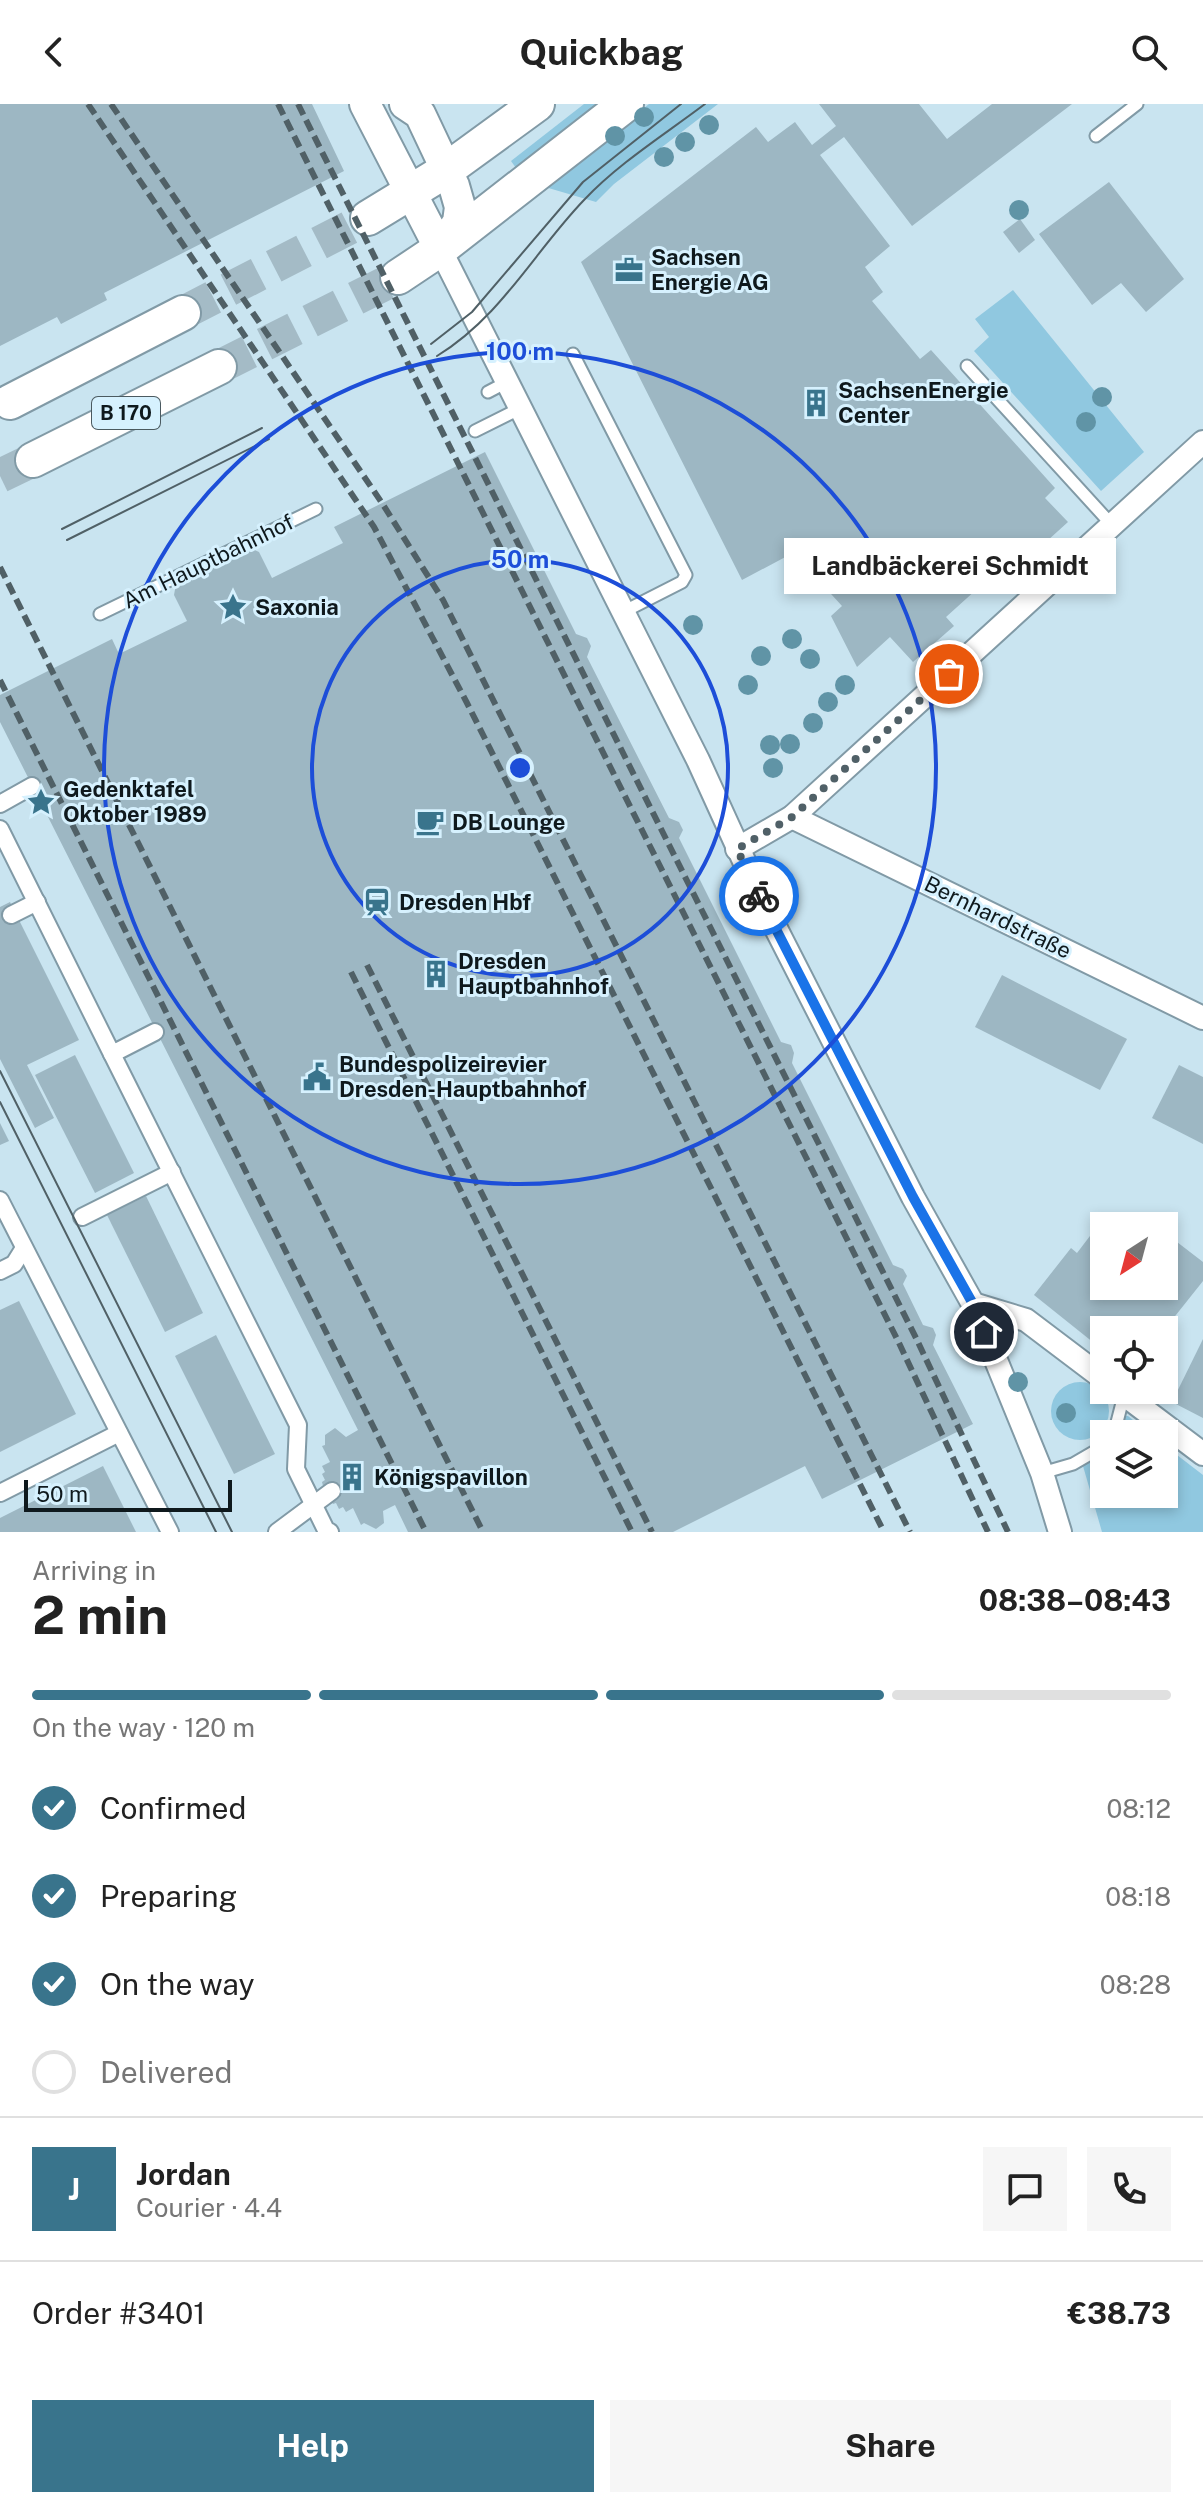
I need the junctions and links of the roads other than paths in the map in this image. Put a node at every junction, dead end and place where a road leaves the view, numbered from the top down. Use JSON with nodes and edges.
{"nodes":[{"id":1,"x":365,"y":104,"type":"edge"},
{"id":2,"x":405,"y":104,"type":"edge"},
{"id":3,"x":537,"y":104,"type":"edge"},
{"id":4,"x":626,"y":104,"type":"edge"},
{"id":5,"x":1137,"y":104,"type":"edge"},
{"id":6,"x":1096,"y":136,"type":"dead end"},
{"id":7,"x":445,"y":171,"type":"junction"},
{"id":8,"x":409,"y":194,"type":"junction"},
{"id":9,"x":368,"y":218,"type":"tunnel mouth"},
{"id":10,"x":440,"y":249,"type":"junction"},
{"id":11,"x":398,"y":277,"type":"tunnel mouth"},
{"id":12,"x":183,"y":313,"type":"tunnel mouth"},
{"id":13,"x":573,"y":354,"type":"dead end"},
{"id":14,"x":967,"y":366,"type":"dead end"},
{"id":15,"x":219,"y":367,"type":"tunnel mouth"},
{"id":16,"x":10,"y":402,"type":"dead end"},
{"id":17,"x":521,"y":408,"type":"junction"},
{"id":18,"x":475,"y":431,"type":"dead end"},
{"id":19,"x":1203,"y":442,"type":"edge"},
{"id":20,"x":33,"y":460,"type":"tunnel mouth"},
{"id":21,"x":316,"y":509,"type":"dead end"},
{"id":22,"x":1112,"y":525,"type":"junction"},
{"id":23,"x":623,"y":612,"type":"junction"},
{"id":24,"x":100,"y":614,"type":"dead end"},
{"id":25,"x":32,"y":786,"type":"dead end"},
{"id":26,"x":0,"y":804,"type":"edge"},
{"id":27,"x":792,"y":817,"type":"junction"},
{"id":28,"x":0,"y":829,"type":"edge"},
{"id":29,"x":737,"y":849,"type":"junction"},
{"id":30,"x":37,"y":902,"type":"junction"},
{"id":31,"x":11,"y":915,"type":"dead end"},
{"id":32,"x":1203,"y":1018,"type":"edge"},
{"id":33,"x":155,"y":1032,"type":"dead end"},
{"id":34,"x":112,"y":1054,"type":"junction"},
{"id":35,"x":172,"y":1172,"type":"junction"},
{"id":36,"x":0,"y":1200,"type":"edge"},
{"id":37,"x":82,"y":1217,"type":"dead end"},
{"id":38,"x":24,"y":1248,"type":"junction"},
{"id":39,"x":0,"y":1271,"type":"edge"},
{"id":40,"x":973,"y":1304,"type":"junction"},
{"id":41,"x":1090,"y":1368,"type":"edge"},
{"id":42,"x":1137,"y":1404,"type":"edge"},
{"id":43,"x":119,"y":1433,"type":"junction"},
{"id":44,"x":1090,"y":1454,"type":"edge"},
{"id":45,"x":1203,"y":1454,"type":"edge"},
{"id":46,"x":1042,"y":1473,"type":"junction"},
{"id":47,"x":332,"y":1491,"type":"dead end"},
{"id":48,"x":0,"y":1493,"type":"edge"},
{"id":49,"x":313,"y":1505,"type":"junction"},
{"id":50,"x":170,"y":1532,"type":"edge"},
{"id":51,"x":277,"y":1532,"type":"edge"},
{"id":52,"x":330,"y":1532,"type":"edge"},
{"id":53,"x":1060,"y":1532,"type":"edge"}],
"edges":[{"from":1,"to":8,"type":"main road"},
{"from":2,"to":7,"type":"main road"},
{"from":3,"to":7,"type":"main road"},
{"from":4,"to":10,"type":"main road"},
{"from":5,"to":6,"type":"lane"},
{"from":7,"to":8,"type":"main road"},
{"from":7,"to":10,"type":"main road"},
{"from":8,"to":9,"type":"main road"},
{"from":8,"to":10,"type":"main road"},
{"from":10,"to":11,"type":"main road"},
{"from":10,"to":17,"type":"street"},
{"from":12,"to":16,"type":"main road"},
{"from":13,"to":23,"type":"lane"},
{"from":14,"to":22,"type":"lane"},
{"from":15,"to":20,"type":"main road","number":"B 170"},
{"from":17,"to":18,"type":"lane"},
{"from":17,"to":23,"type":"street"},
{"from":19,"to":22,"type":"street"},
{"from":21,"to":24,"type":"lane","name":"Am Hauptbahnhof"},
{"from":22,"to":27,"type":"street"},
{"from":23,"to":29,"type":"street"},
{"from":25,"to":26,"type":"street"},
{"from":27,"to":29,"type":"street"},
{"from":27,"to":32,"type":"street","name":"Bernhardstraße"},
{"from":28,"to":30,"type":"street"},
{"from":29,"to":40,"type":"street"},
{"from":30,"to":31,"type":"street"},
{"from":30,"to":34,"type":"street"},
{"from":33,"to":34,"type":"street"},
{"from":34,"to":35,"type":"street"},
{"from":35,"to":37,"type":"street"},
{"from":35,"to":49,"type":"street"},
{"from":36,"to":38,"type":"street"},
{"from":38,"to":39,"type":"street"},
{"from":38,"to":43,"type":"street"},
{"from":40,"to":41,"type":"street"},
{"from":40,"to":46,"type":"street"},
{"from":42,"to":45,"type":"street"},
{"from":43,"to":48,"type":"street"},
{"from":43,"to":50,"type":"street"},
{"from":44,"to":46,"type":"lane"},
{"from":46,"to":53,"type":"street"},
{"from":47,"to":49,"type":"street"},
{"from":49,"to":51,"type":"street"},
{"from":49,"to":52,"type":"street"}]}
